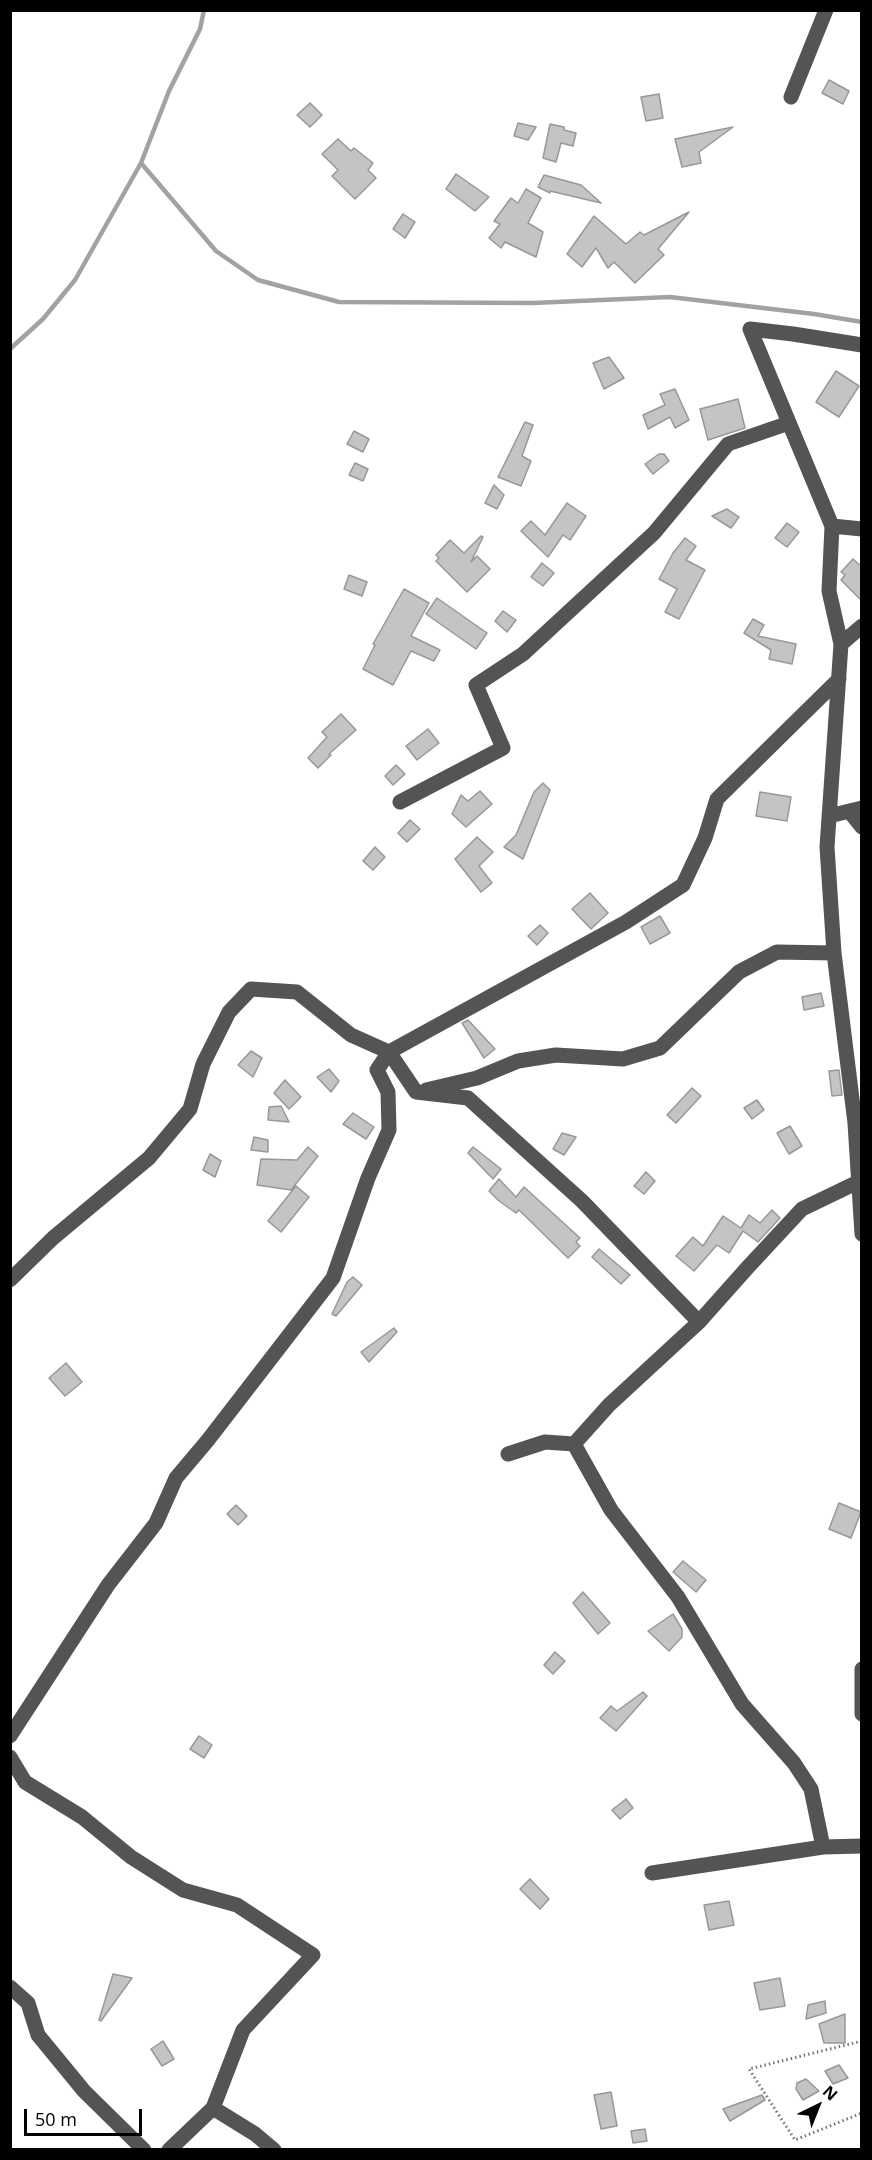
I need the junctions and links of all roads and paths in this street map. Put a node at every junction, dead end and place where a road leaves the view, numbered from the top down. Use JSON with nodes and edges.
{"nodes":[{"id":1,"x":826,"y":10,"type":"edge"},
{"id":2,"x":791,"y":97,"type":"dead end"},
{"id":3,"x":861,"y":345,"type":"edge"},
{"id":4,"x":789,"y":423,"type":"junction"},
{"id":5,"x":832,"y":526,"type":"junction"},
{"id":6,"x":861,"y":529,"type":"edge"},
{"id":7,"x":861,"y":626,"type":"edge"},
{"id":8,"x":841,"y":644,"type":"junction"},
{"id":9,"x":839,"y":679,"type":"junction"},
{"id":10,"x":400,"y":802,"type":"dead end"},
{"id":11,"x":855,"y":810,"type":"edge"},
{"id":12,"x":829,"y":816,"type":"junction"},
{"id":13,"x":861,"y":827,"type":"edge"},
{"id":14,"x":834,"y":953,"type":"junction"},
{"id":15,"x":388,"y":1052,"type":"junction"},
{"id":16,"x":416,"y":1092,"type":"junction"},
{"id":17,"x":858,"y":1121,"type":"edge"},
{"id":18,"x":858,"y":1182,"type":"junction"},
{"id":19,"x":861,"y":1234,"type":"edge"},
{"id":20,"x":10,"y":1280,"type":"edge"},
{"id":21,"x":699,"y":1322,"type":"junction"},
{"id":22,"x":574,"y":1444,"type":"junction"},
{"id":23,"x":508,"y":1454,"type":"dead end"},
{"id":24,"x":861,"y":1669,"type":"edge"},
{"id":25,"x":861,"y":1714,"type":"edge"},
{"id":26,"x":10,"y":1736,"type":"edge"},
{"id":27,"x":10,"y":1756,"type":"edge"},
{"id":28,"x":861,"y":1846,"type":"edge"},
{"id":29,"x":823,"y":1847,"type":"junction"},
{"id":30,"x":652,"y":1873,"type":"dead end"},
{"id":31,"x":10,"y":1987,"type":"edge"},
{"id":32,"x":861,"y":2041,"type":"edge"},
{"id":33,"x":213,"y":2108,"type":"junction"},
{"id":34,"x":861,"y":2113,"type":"edge"},
{"id":35,"x":144,"y":2150,"type":"edge"},
{"id":36,"x":169,"y":2150,"type":"edge"},
{"id":37,"x":274,"y":2150,"type":"edge"}],
"edges":[{"from":1,"to":2,"type":"street"},
{"from":3,"to":4,"type":"street"},
{"from":4,"to":5,"type":"street"},
{"from":4,"to":10,"type":"street"},
{"from":5,"to":6,"type":"street"},
{"from":5,"to":8,"type":"street"},
{"from":7,"to":8,"type":"street"},
{"from":8,"to":9,"type":"street"},
{"from":9,"to":12,"type":"street"},
{"from":9,"to":15,"type":"street"},
{"from":11,"to":12,"type":"street"},
{"from":11,"to":13,"type":"street"},
{"from":12,"to":14,"type":"street"},
{"from":14,"to":16,"type":"street"},
{"from":14,"to":17,"type":"street"},
{"from":15,"to":16,"type":"street"},
{"from":15,"to":20,"type":"street"},
{"from":15,"to":26,"type":"street"},
{"from":16,"to":21,"type":"street"},
{"from":17,"to":18,"type":"street"},
{"from":18,"to":19,"type":"street"},
{"from":18,"to":21,"type":"street"},
{"from":21,"to":22,"type":"street"},
{"from":22,"to":23,"type":"street"},
{"from":22,"to":29,"type":"street"},
{"from":24,"to":25,"type":"street"},
{"from":27,"to":33,"type":"street"},
{"from":28,"to":29,"type":"street"},
{"from":29,"to":30,"type":"street"},
{"from":31,"to":35,"type":"street"},
{"from":32,"to":34,"type":"path"},
{"from":33,"to":36,"type":"street"},
{"from":33,"to":37,"type":"street"}]}
